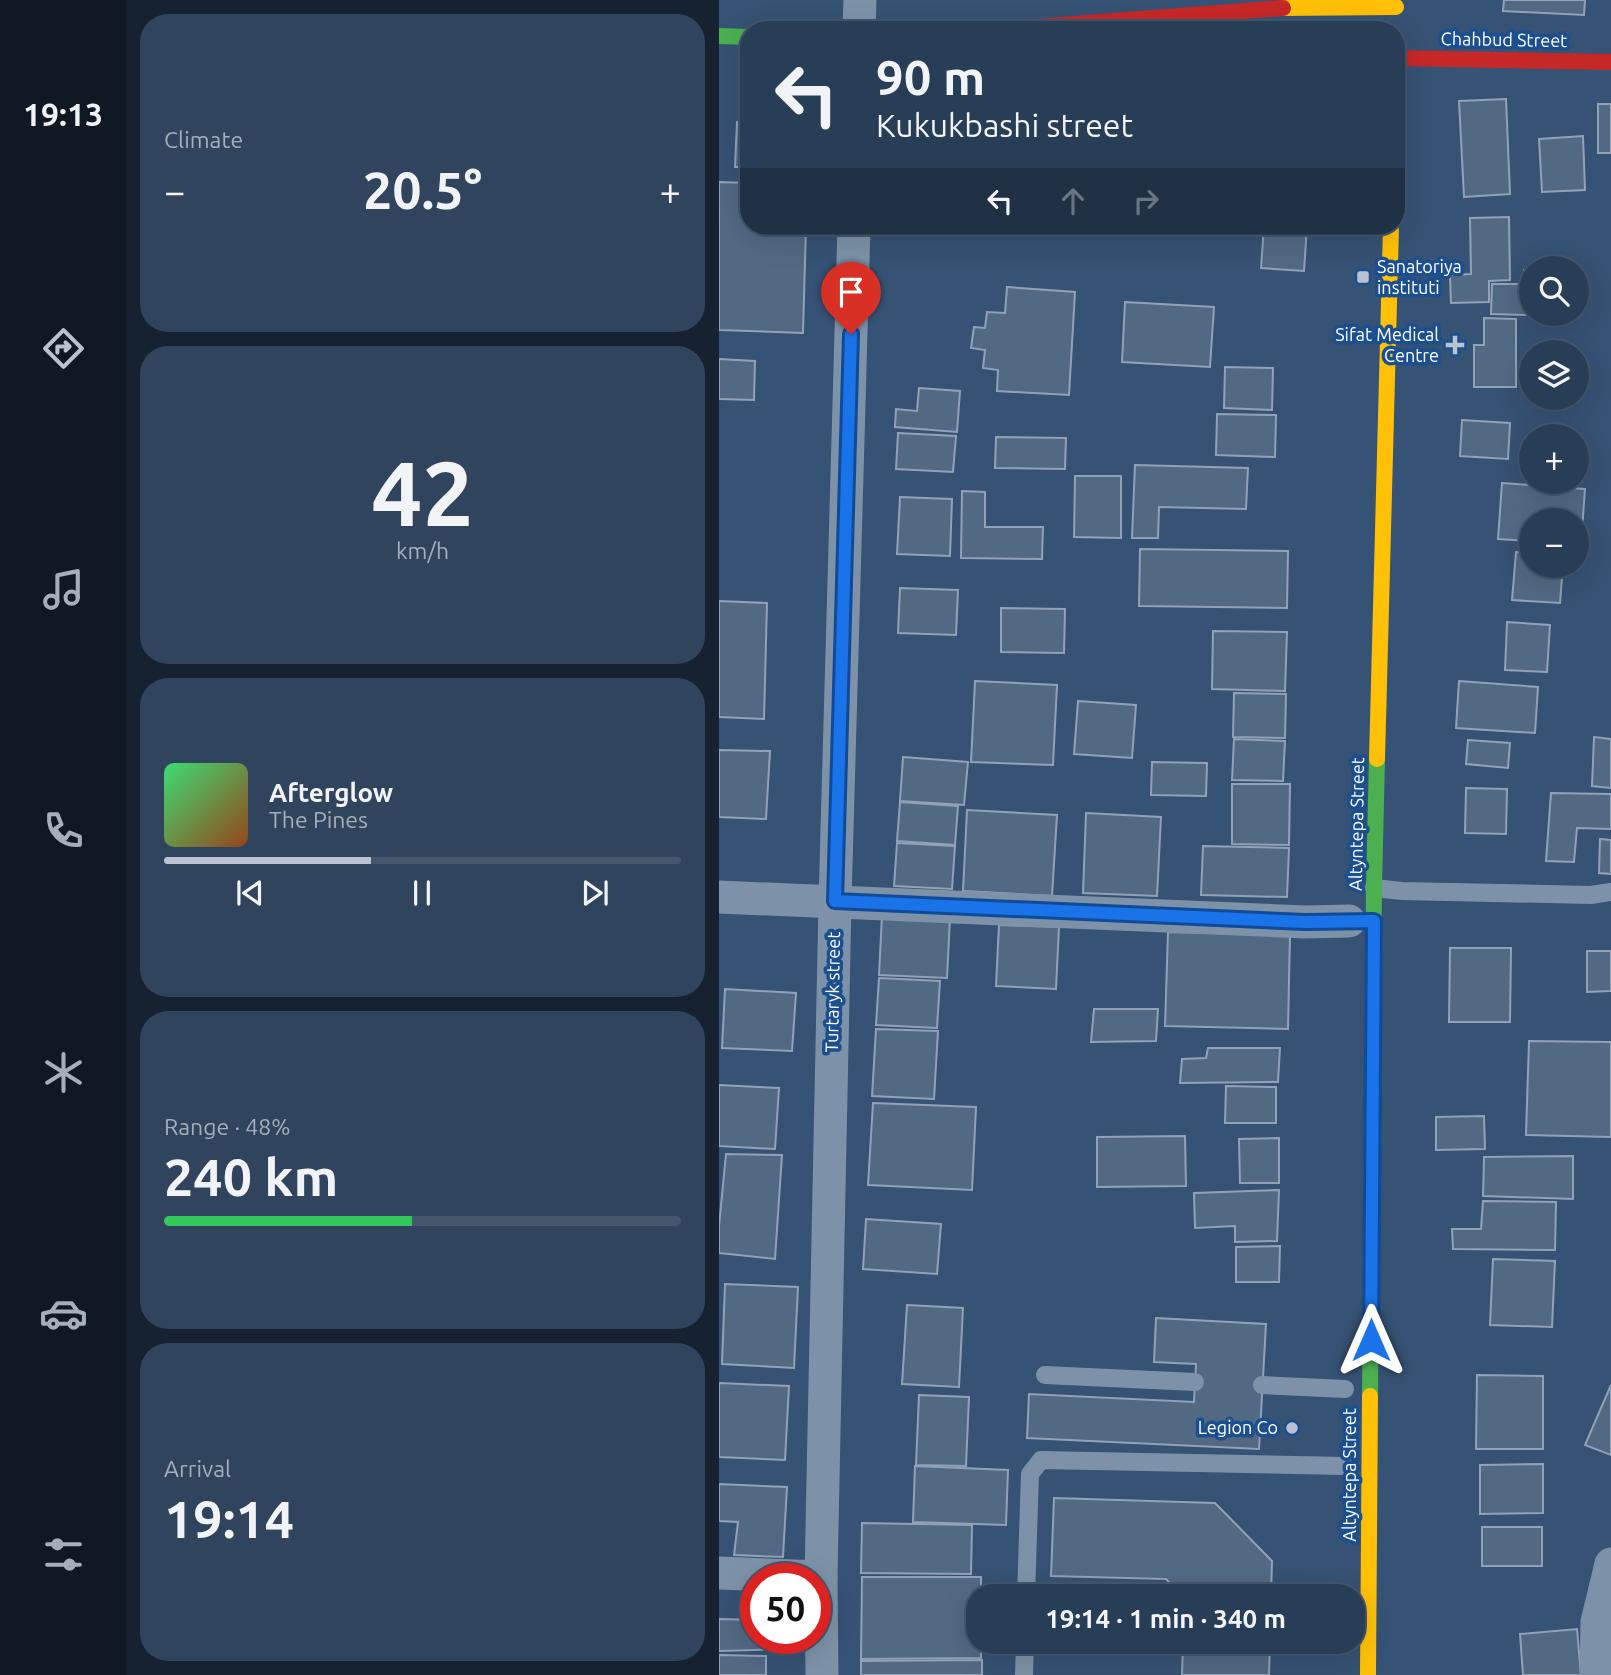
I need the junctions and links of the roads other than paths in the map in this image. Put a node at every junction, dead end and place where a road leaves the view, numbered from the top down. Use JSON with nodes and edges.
{"nodes":[{"id":1,"x":860,"y":0,"type":"edge"},
{"id":2,"x":1369,"y":9,"type":"edge"},
{"id":3,"x":1396,"y":9,"type":"edge"},
{"id":4,"x":859,"y":21,"type":"edge"},
{"id":5,"x":1114,"y":21,"type":"edge"},
{"id":6,"x":719,"y":36,"type":"edge"},
{"id":7,"x":740,"y":37,"type":"edge"},
{"id":8,"x":1405,"y":58,"type":"edge"},
{"id":9,"x":1611,"y":62,"type":"edge"},
{"id":10,"x":854,"y":235,"type":"edge"},
{"id":11,"x":1391,"y":235,"type":"edge"},
{"id":12,"x":1374,"y":888,"type":"junction"},
{"id":13,"x":1611,"y":892,"type":"edge"},
{"id":14,"x":719,"y":897,"type":"edge"},
{"id":15,"x":835,"y":901,"type":"junction"},
{"id":16,"x":1356,"y":921,"type":"junction"},
{"id":17,"x":1045,"y":1375,"type":"dead end"},
{"id":18,"x":1195,"y":1382,"type":"dead end"},
{"id":19,"x":1262,"y":1385,"type":"dead end"},
{"id":20,"x":1345,"y":1388,"type":"dead end"},
{"id":21,"x":1345,"y":1466,"type":"dead end"},
{"id":22,"x":821,"y":1563,"type":"edge"},
{"id":23,"x":1611,"y":1564,"type":"edge"},
{"id":24,"x":719,"y":1573,"type":"edge"},
{"id":25,"x":740,"y":1574,"type":"edge"},
{"id":26,"x":1026,"y":1584,"type":"edge"},
{"id":27,"x":822,"y":1654,"type":"edge"},
{"id":28,"x":1025,"y":1654,"type":"edge"},
{"id":29,"x":822,"y":1675,"type":"edge"},
{"id":30,"x":1024,"y":1675,"type":"edge"},
{"id":31,"x":1368,"y":1675,"type":"edge"},
{"id":32,"x":1596,"y":1675,"type":"edge"}],
"edges":[{"from":1,"to":4,"type":"street"},
{"from":2,"to":3,"type":"main road"},
{"from":2,"to":5,"type":"main road"},
{"from":6,"to":7,"type":"main road"},
{"from":8,"to":9,"type":"main road","name":"Chahbud Street"},
{"from":10,"to":15,"type":"street","name":"Turtaryk street"},
{"from":11,"to":12,"type":"main road","name":"Altyntepa Street"},
{"from":12,"to":13,"type":"lane"},
{"from":12,"to":16,"type":"main road","name":"Altyntepa Street"},
{"from":14,"to":15,"type":"street"},
{"from":15,"to":16,"type":"street"},
{"from":15,"to":22,"type":"street","name":"Turtaryk street"},
{"from":16,"to":31,"type":"main road","name":"Altyntepa Street"},
{"from":17,"to":18,"type":"lane"},
{"from":19,"to":20,"type":"lane"},
{"from":21,"to":26,"type":"lane"},
{"from":23,"to":32,"type":"street"},
{"from":24,"to":25,"type":"street"},
{"from":27,"to":29,"type":"street","name":"Turtaryk street"},
{"from":28,"to":30,"type":"lane"}]}
